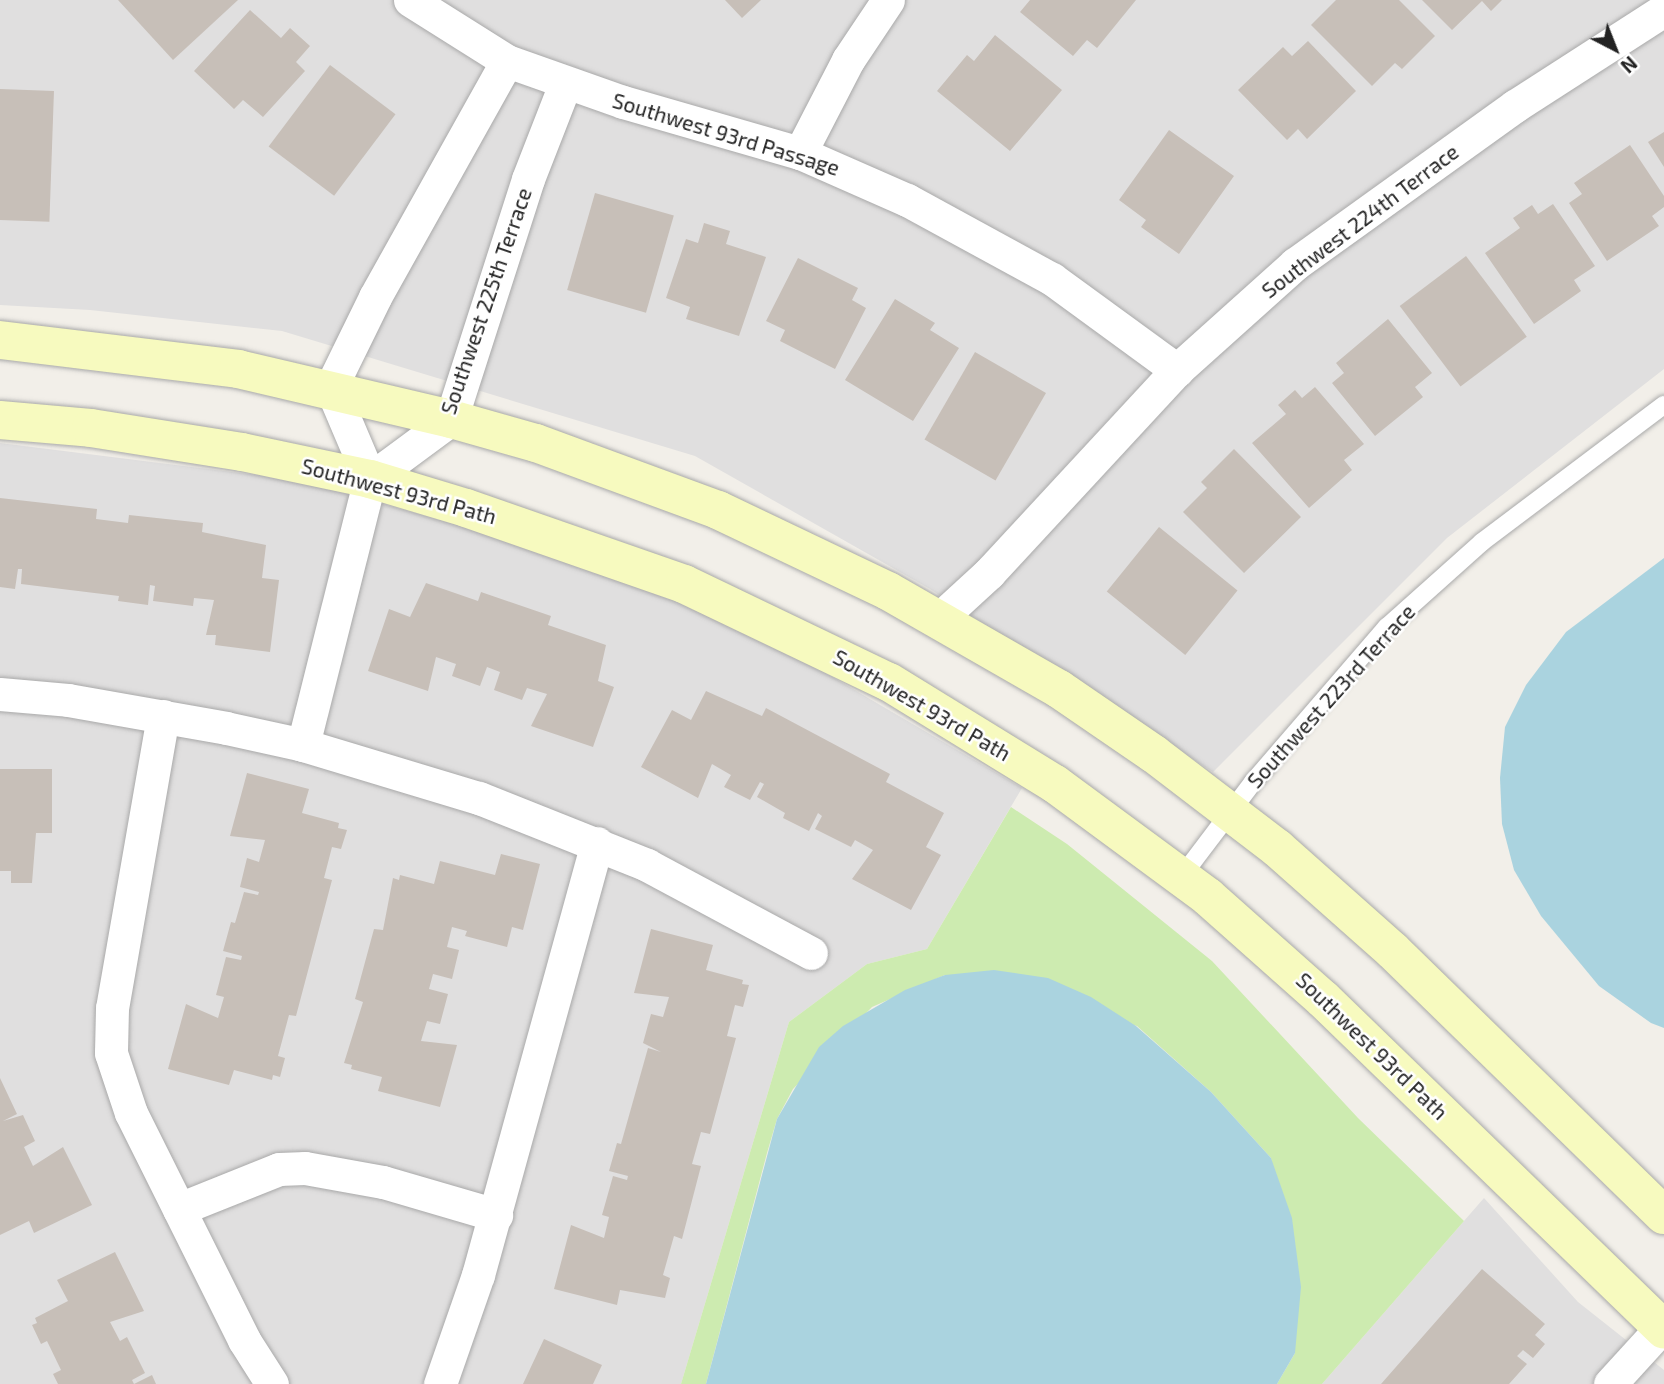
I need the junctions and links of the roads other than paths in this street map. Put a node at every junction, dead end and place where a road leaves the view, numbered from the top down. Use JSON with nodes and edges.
{"nodes":[{"id":1,"x":410,"y":0,"type":"edge"},
{"id":2,"x":888,"y":0,"type":"edge"},
{"id":3,"x":1664,"y":9,"type":"edge"},
{"id":4,"x":508,"y":61,"type":"junction"},
{"id":5,"x":565,"y":84,"type":"junction"},
{"id":6,"x":800,"y":153,"type":"junction"},
{"id":7,"x":0,"y":340,"type":"edge"},
{"id":8,"x":1177,"y":370,"type":"junction"},
{"id":9,"x":331,"y":387,"type":"junction"},
{"id":10,"x":1664,"y":405,"type":"edge"},
{"id":11,"x":451,"y":419,"type":"junction"},
{"id":12,"x":0,"y":420,"type":"edge"},
{"id":13,"x":370,"y":479,"type":"junction"},
{"id":14,"x":939,"y":619,"type":"junction"},
{"id":15,"x":0,"y":694,"type":"edge"},
{"id":16,"x":163,"y":716,"type":"junction"},
{"id":17,"x":303,"y":745,"type":"junction"},
{"id":18,"x":1230,"y":811,"type":"junction"},
{"id":19,"x":597,"y":843,"type":"junction"},
{"id":20,"x":1182,"y":876,"type":"junction"},
{"id":21,"x":811,"y":953,"type":"dead end"},
{"id":22,"x":179,"y":1209,"type":"junction"},
{"id":23,"x":496,"y":1215,"type":"junction"},
{"id":24,"x":1664,"y":1215,"type":"edge"},
{"id":25,"x":1663,"y":1328,"type":"edge"},
{"id":26,"x":272,"y":1384,"type":"edge"},
{"id":27,"x":440,"y":1384,"type":"edge"},
{"id":28,"x":1610,"y":1384,"type":"edge"}],
"edges":[{"from":1,"to":4,"type":"street","name":"Southwest 93rd Passage"},
{"from":2,"to":6,"type":"street"},
{"from":3,"to":8,"type":"street","name":"Southwest 224th Terrace"},
{"from":4,"to":5,"type":"street","name":"Southwest 93rd Passage"},
{"from":4,"to":9,"type":"street"},
{"from":5,"to":6,"type":"street","name":"Southwest 93rd Passage"},
{"from":5,"to":11,"type":"street","name":"Southwest 225th Terrace"},
{"from":6,"to":8,"type":"street","name":"Southwest 93rd Passage"},
{"from":7,"to":9,"type":"street"},
{"from":8,"to":14,"type":"street","name":"Southwest 224th Terrace"},
{"from":9,"to":11,"type":"street"},
{"from":9,"to":13,"type":"street"},
{"from":10,"to":18,"type":"lane","name":"Southwest 223rd Terrace"},
{"from":11,"to":13,"type":"street","name":"Southwest 225th Terrace"},
{"from":11,"to":14,"type":"street"},
{"from":12,"to":13,"type":"street","name":"Southwest 93rd Path"},
{"from":13,"to":17,"type":"street"},
{"from":13,"to":20,"type":"street","name":"Southwest 93rd Path"},
{"from":14,"to":18,"type":"street"},
{"from":15,"to":16,"type":"street"},
{"from":16,"to":17,"type":"street"},
{"from":16,"to":22,"type":"street"},
{"from":17,"to":19,"type":"street"},
{"from":18,"to":20,"type":"lane","name":"Southwest 223rd Terrace"},
{"from":18,"to":24,"type":"street"},
{"from":19,"to":21,"type":"street"},
{"from":19,"to":23,"type":"street"},
{"from":20,"to":25,"type":"street","name":"Southwest 93rd Path"},
{"from":22,"to":23,"type":"street"},
{"from":22,"to":26,"type":"street"},
{"from":23,"to":27,"type":"street"},
{"from":25,"to":28,"type":"street"}]}
